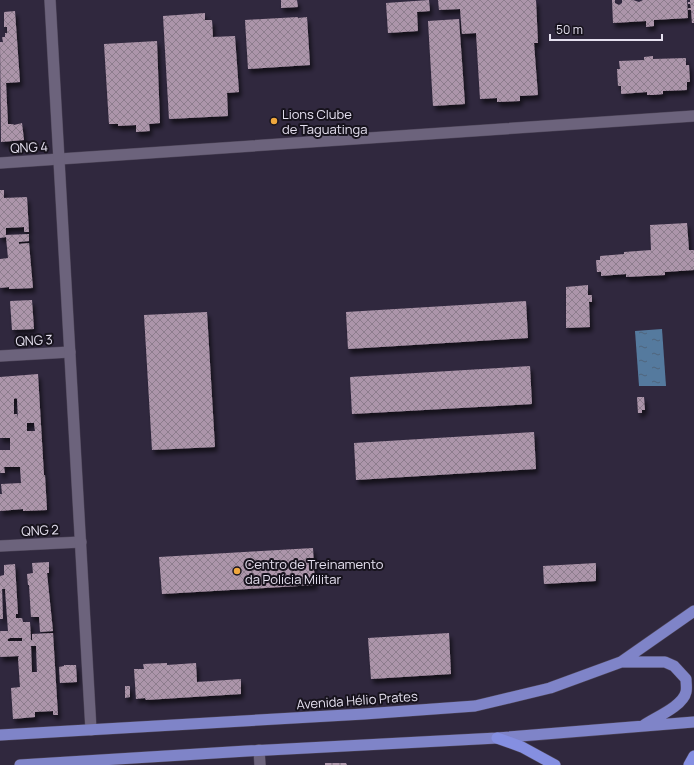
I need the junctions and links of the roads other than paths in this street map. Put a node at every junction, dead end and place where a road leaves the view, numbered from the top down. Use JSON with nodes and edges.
{"nodes":[{"id":1,"x":50,"y":0,"type":"edge"},
{"id":2,"x":694,"y":116,"type":"edge"},
{"id":3,"x":59,"y":160,"type":"junction"},
{"id":4,"x":0,"y":163,"type":"edge"},
{"id":5,"x":70,"y":352,"type":"junction"},
{"id":6,"x":0,"y":356,"type":"edge"},
{"id":7,"x":81,"y":542,"type":"junction"},
{"id":8,"x":0,"y":546,"type":"edge"},
{"id":9,"x":694,"y":611,"type":"edge"},
{"id":10,"x":621,"y":662,"type":"junction"},
{"id":11,"x":694,"y":722,"type":"edge"},
{"id":12,"x":642,"y":726,"type":"junction"},
{"id":13,"x":91,"y":730,"type":"junction"},
{"id":14,"x":0,"y":735,"type":"edge"},
{"id":15,"x":497,"y":738,"type":"junction"},
{"id":16,"x":259,"y":750,"type":"junction"},
{"id":17,"x":694,"y":756,"type":"edge"},
{"id":18,"x":92,"y":763,"type":"edge"},
{"id":19,"x":20,"y":765,"type":"edge"},
{"id":20,"x":260,"y":765,"type":"edge"},
{"id":21,"x":555,"y":765,"type":"edge"},
{"id":22,"x":688,"y":765,"type":"edge"}],
"edges":[{"from":1,"to":3,"type":"street"},
{"from":2,"to":3,"type":"street","name":"QNG 4"},
{"from":3,"to":4,"type":"street","name":"QNG 4"},
{"from":3,"to":5,"type":"street"},
{"from":5,"to":6,"type":"street","name":"QNG 3"},
{"from":5,"to":7,"type":"street"},
{"from":7,"to":8,"type":"street","name":"QNG 2"},
{"from":7,"to":13,"type":"street"},
{"from":9,"to":10,"type":"main road","name":"Avenida Hélio Prates"},
{"from":10,"to":12,"type":"main road"},
{"from":10,"to":13,"type":"main road","name":"Avenida Hélio Prates"},
{"from":11,"to":12,"type":"main road"},
{"from":12,"to":15,"type":"main road"},
{"from":13,"to":14,"type":"main road","name":"Avenida Hélio Prates"},
{"from":15,"to":16,"type":"main road"},
{"from":15,"to":21,"type":"highway"},
{"from":16,"to":18,"type":"main road"},
{"from":16,"to":20,"type":"street"},
{"from":17,"to":22,"type":"highway"},
{"from":18,"to":19,"type":"main road"}]}
